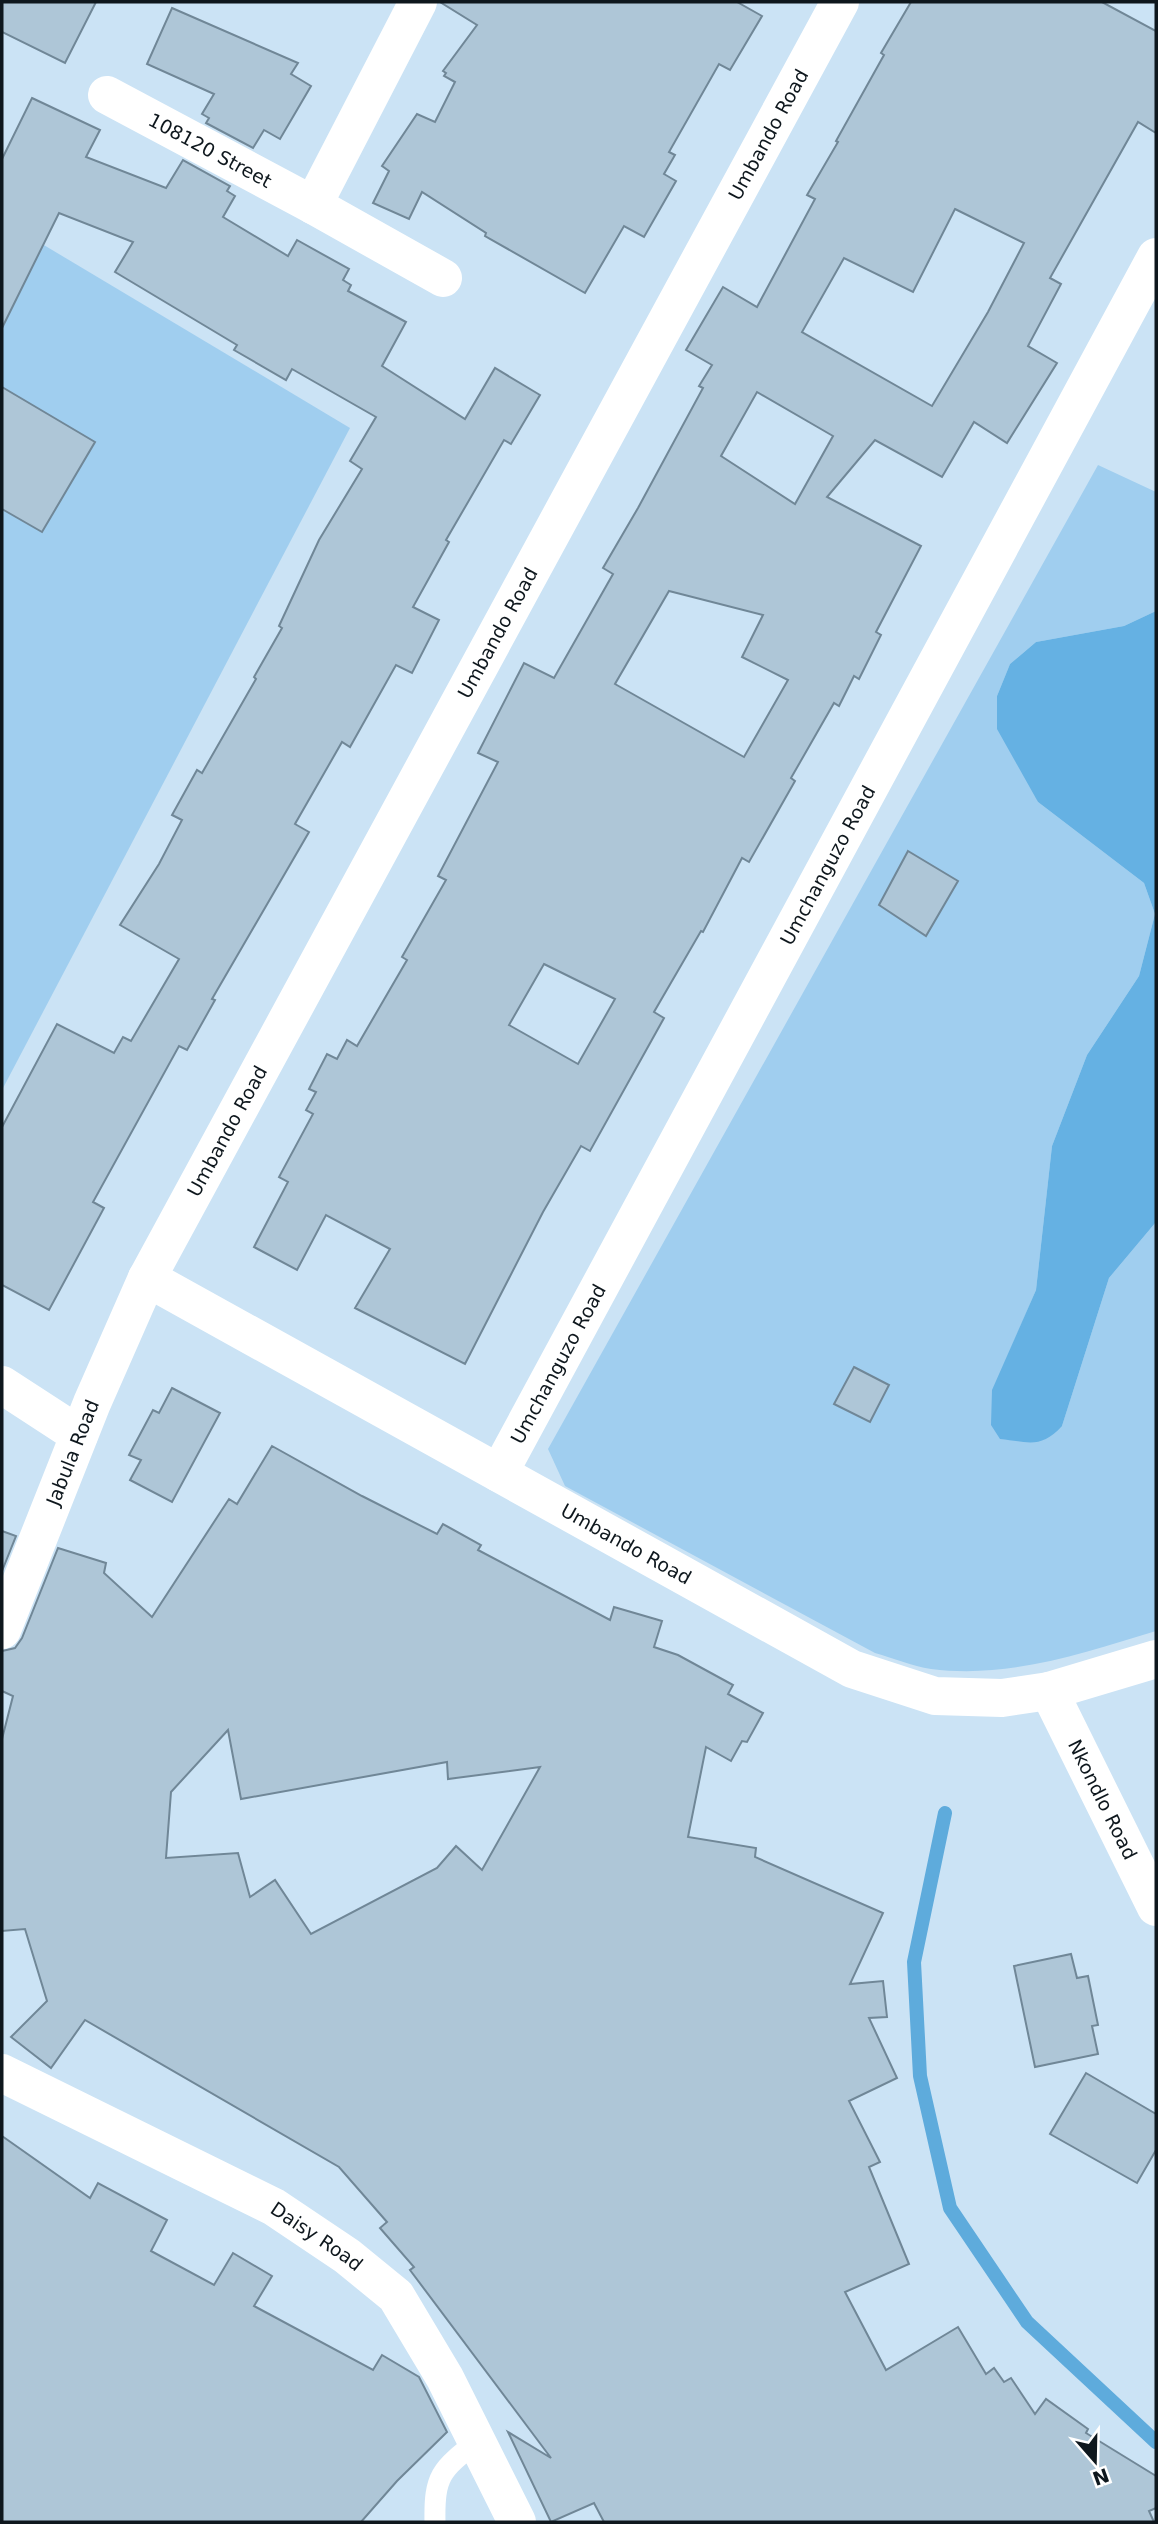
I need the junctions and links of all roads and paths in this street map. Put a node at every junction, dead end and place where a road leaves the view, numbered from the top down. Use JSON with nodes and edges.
{"nodes":[{"id":1,"x":418,"y":2,"type":"edge"},
{"id":2,"x":840,"y":2,"type":"edge"},
{"id":3,"x":107,"y":95,"type":"dead end"},
{"id":4,"x":313,"y":205,"type":"junction"},
{"id":5,"x":1156,"y":257,"type":"edge"},
{"id":6,"x":443,"y":278,"type":"dead end"},
{"id":7,"x":147,"y":1278,"type":"junction"},
{"id":8,"x":2,"y":1385,"type":"edge"},
{"id":9,"x":79,"y":1435,"type":"junction"},
{"id":10,"x":499,"y":1473,"type":"junction"},
{"id":11,"x":2,"y":1630,"type":"edge"},
{"id":12,"x":1156,"y":1659,"type":"edge"},
{"id":13,"x":1049,"y":1692,"type":"junction"},
{"id":14,"x":1156,"y":1907,"type":"edge"},
{"id":15,"x":2,"y":2073,"type":"edge"},
{"id":16,"x":477,"y":2442,"type":"junction"},
{"id":17,"x":435,"y":2522,"type":"edge"},
{"id":18,"x":517,"y":2522,"type":"edge"}],
"edges":[{"from":1,"to":4,"type":"street"},
{"from":2,"to":7,"type":"street","name":"Umbando Road"},
{"from":3,"to":4,"type":"street","name":"108120 Street"},
{"from":4,"to":6,"type":"street","name":"108120 Street"},
{"from":5,"to":10,"type":"street","name":"Umchanguzo Road"},
{"from":7,"to":9,"type":"street","name":"Jabula Road"},
{"from":7,"to":10,"type":"street","name":"Umbando Road"},
{"from":8,"to":9,"type":"street"},
{"from":9,"to":11,"type":"street","name":"Jabula Road"},
{"from":10,"to":13,"type":"street","name":"Umbando Road"},
{"from":12,"to":13,"type":"street","name":"Umbando Road"},
{"from":13,"to":14,"type":"street","name":"Nkondlo Road"},
{"from":15,"to":16,"type":"street","name":"Daisy Road"},
{"from":16,"to":17,"type":"lane"},
{"from":16,"to":18,"type":"street","name":"Daisy Road"}]}
